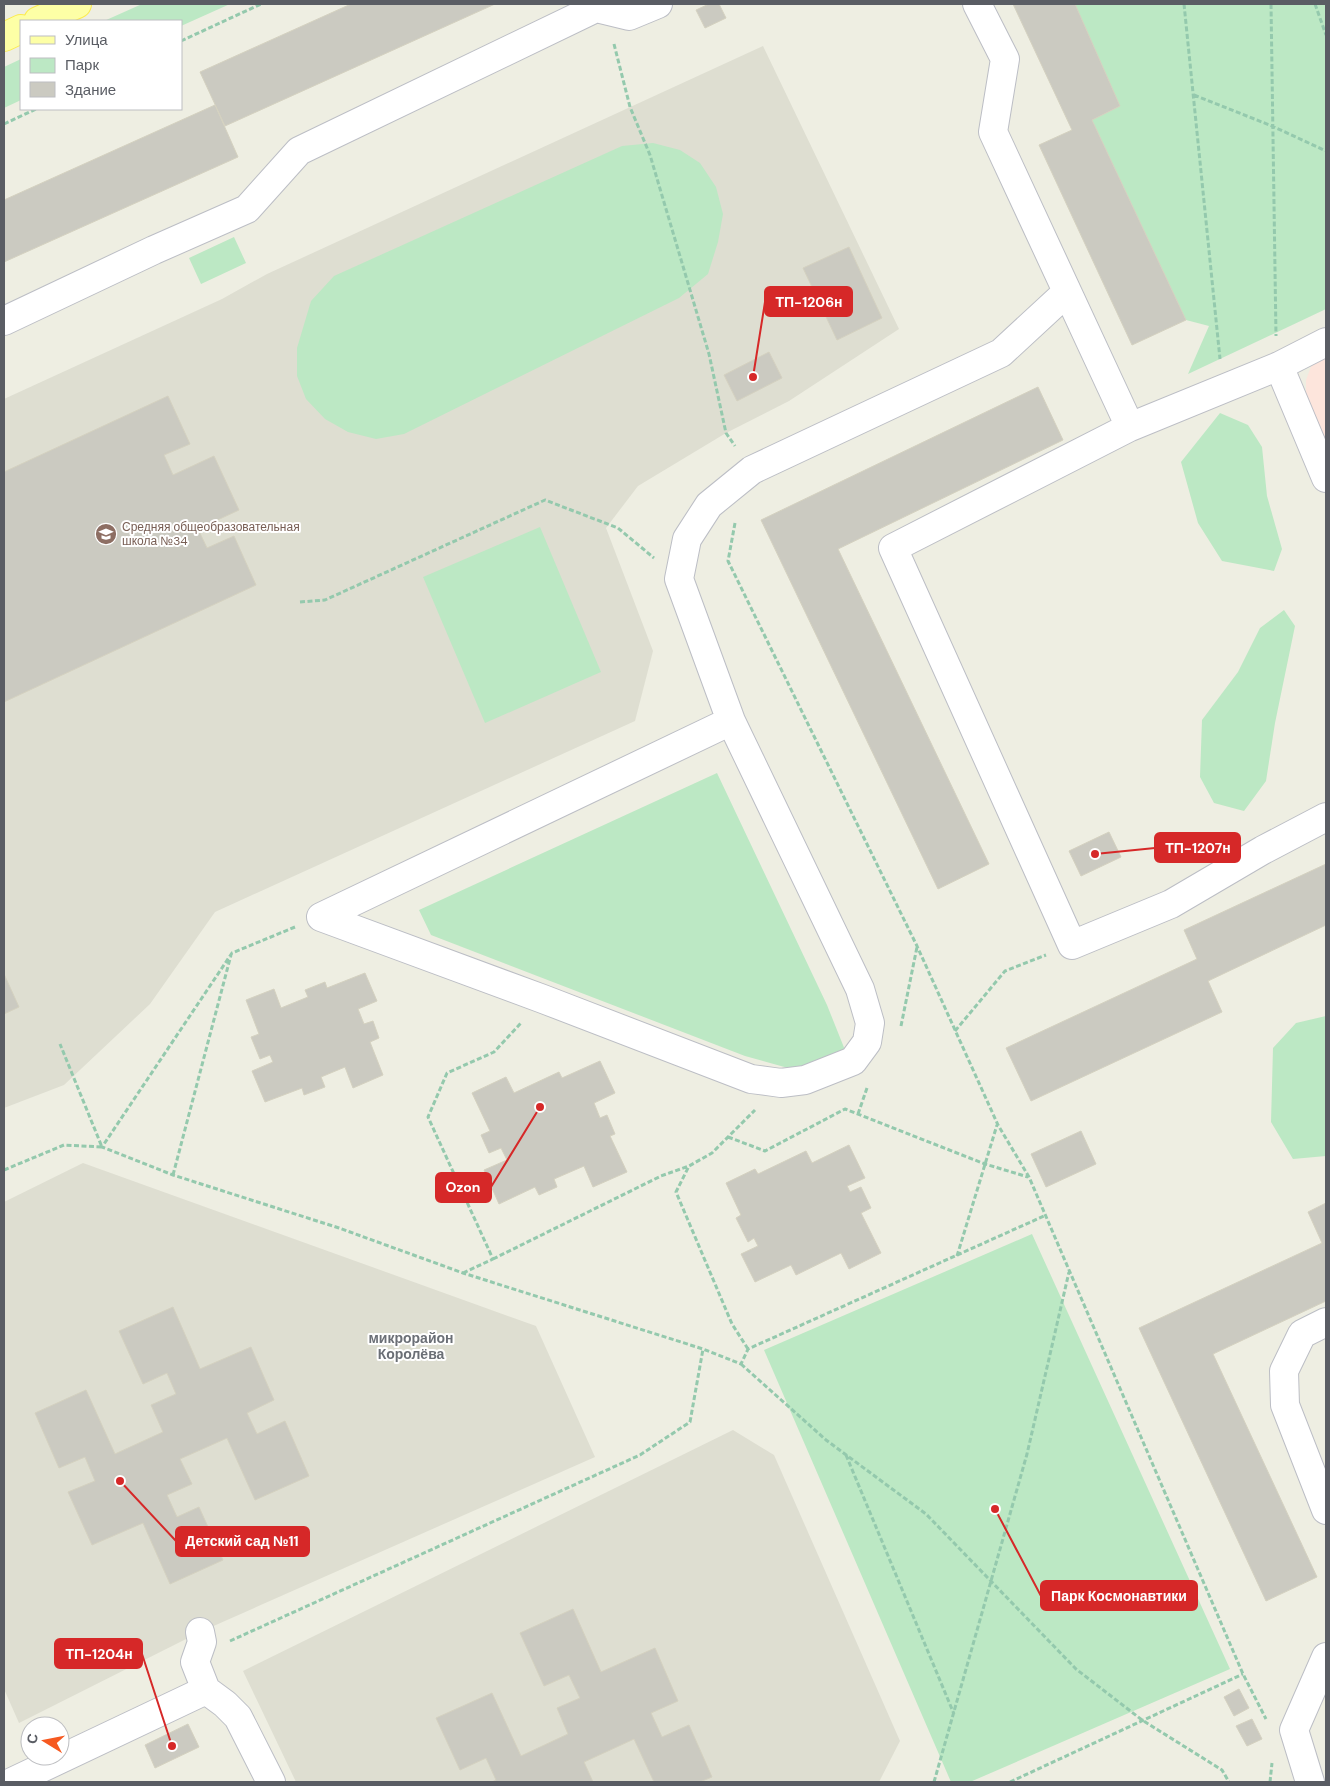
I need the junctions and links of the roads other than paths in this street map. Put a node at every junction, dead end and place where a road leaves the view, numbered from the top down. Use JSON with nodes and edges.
{"nodes":[{"id":1,"x":77,"y":4,"type":"edge"},
{"id":2,"x":658,"y":4,"type":"edge"},
{"id":3,"x":977,"y":4,"type":"edge"},
{"id":4,"x":600,"y":8,"type":"edge"},
{"id":5,"x":40,"y":20,"type":"edge"},
{"id":6,"x":20,"y":29,"type":"edge"},
{"id":7,"x":4,"y":37,"type":"edge"},
{"id":8,"x":1067,"y":292,"type":"junction"},
{"id":9,"x":4,"y":321,"type":"edge"},
{"id":10,"x":1326,"y":342,"type":"edge"},
{"id":11,"x":1278,"y":353,"type":"junction"},
{"id":12,"x":1130,"y":427,"type":"junction"},
{"id":13,"x":1326,"y":478,"type":"edge"},
{"id":14,"x":731,"y":721,"type":"junction"},
{"id":15,"x":1326,"y":817,"type":"edge"},
{"id":16,"x":1326,"y":1322,"type":"edge"},
{"id":17,"x":1326,"y":1510,"type":"edge"},
{"id":18,"x":211,"y":1638,"type":"road end"},
{"id":19,"x":1326,"y":1657,"type":"edge"},
{"id":20,"x":206,"y":1690,"type":"junction"},
{"id":21,"x":12,"y":1782,"type":"edge"},
{"id":22,"x":271,"y":1782,"type":"edge"},
{"id":23,"x":1310,"y":1782,"type":"edge"}],
"edges":[{"from":1,"to":5,"type":"main road"},
{"from":2,"to":4,"type":"lane"},
{"from":3,"to":8,"type":"lane"},
{"from":4,"to":9,"type":"lane"},
{"from":6,"to":7,"type":"main road"},
{"from":8,"to":12,"type":"lane"},
{"from":8,"to":14,"type":"lane"},
{"from":10,"to":11,"type":"lane"},
{"from":11,"to":12,"type":"lane"},
{"from":11,"to":13,"type":"lane"},
{"from":12,"to":15,"type":"lane"},
{"from":14,"to":14,"type":"lane"},
{"from":16,"to":17,"type":"lane"},
{"from":18,"to":20,"type":"lane"},
{"from":19,"to":23,"type":"lane"},
{"from":20,"to":21,"type":"lane"},
{"from":20,"to":22,"type":"lane"}]}
